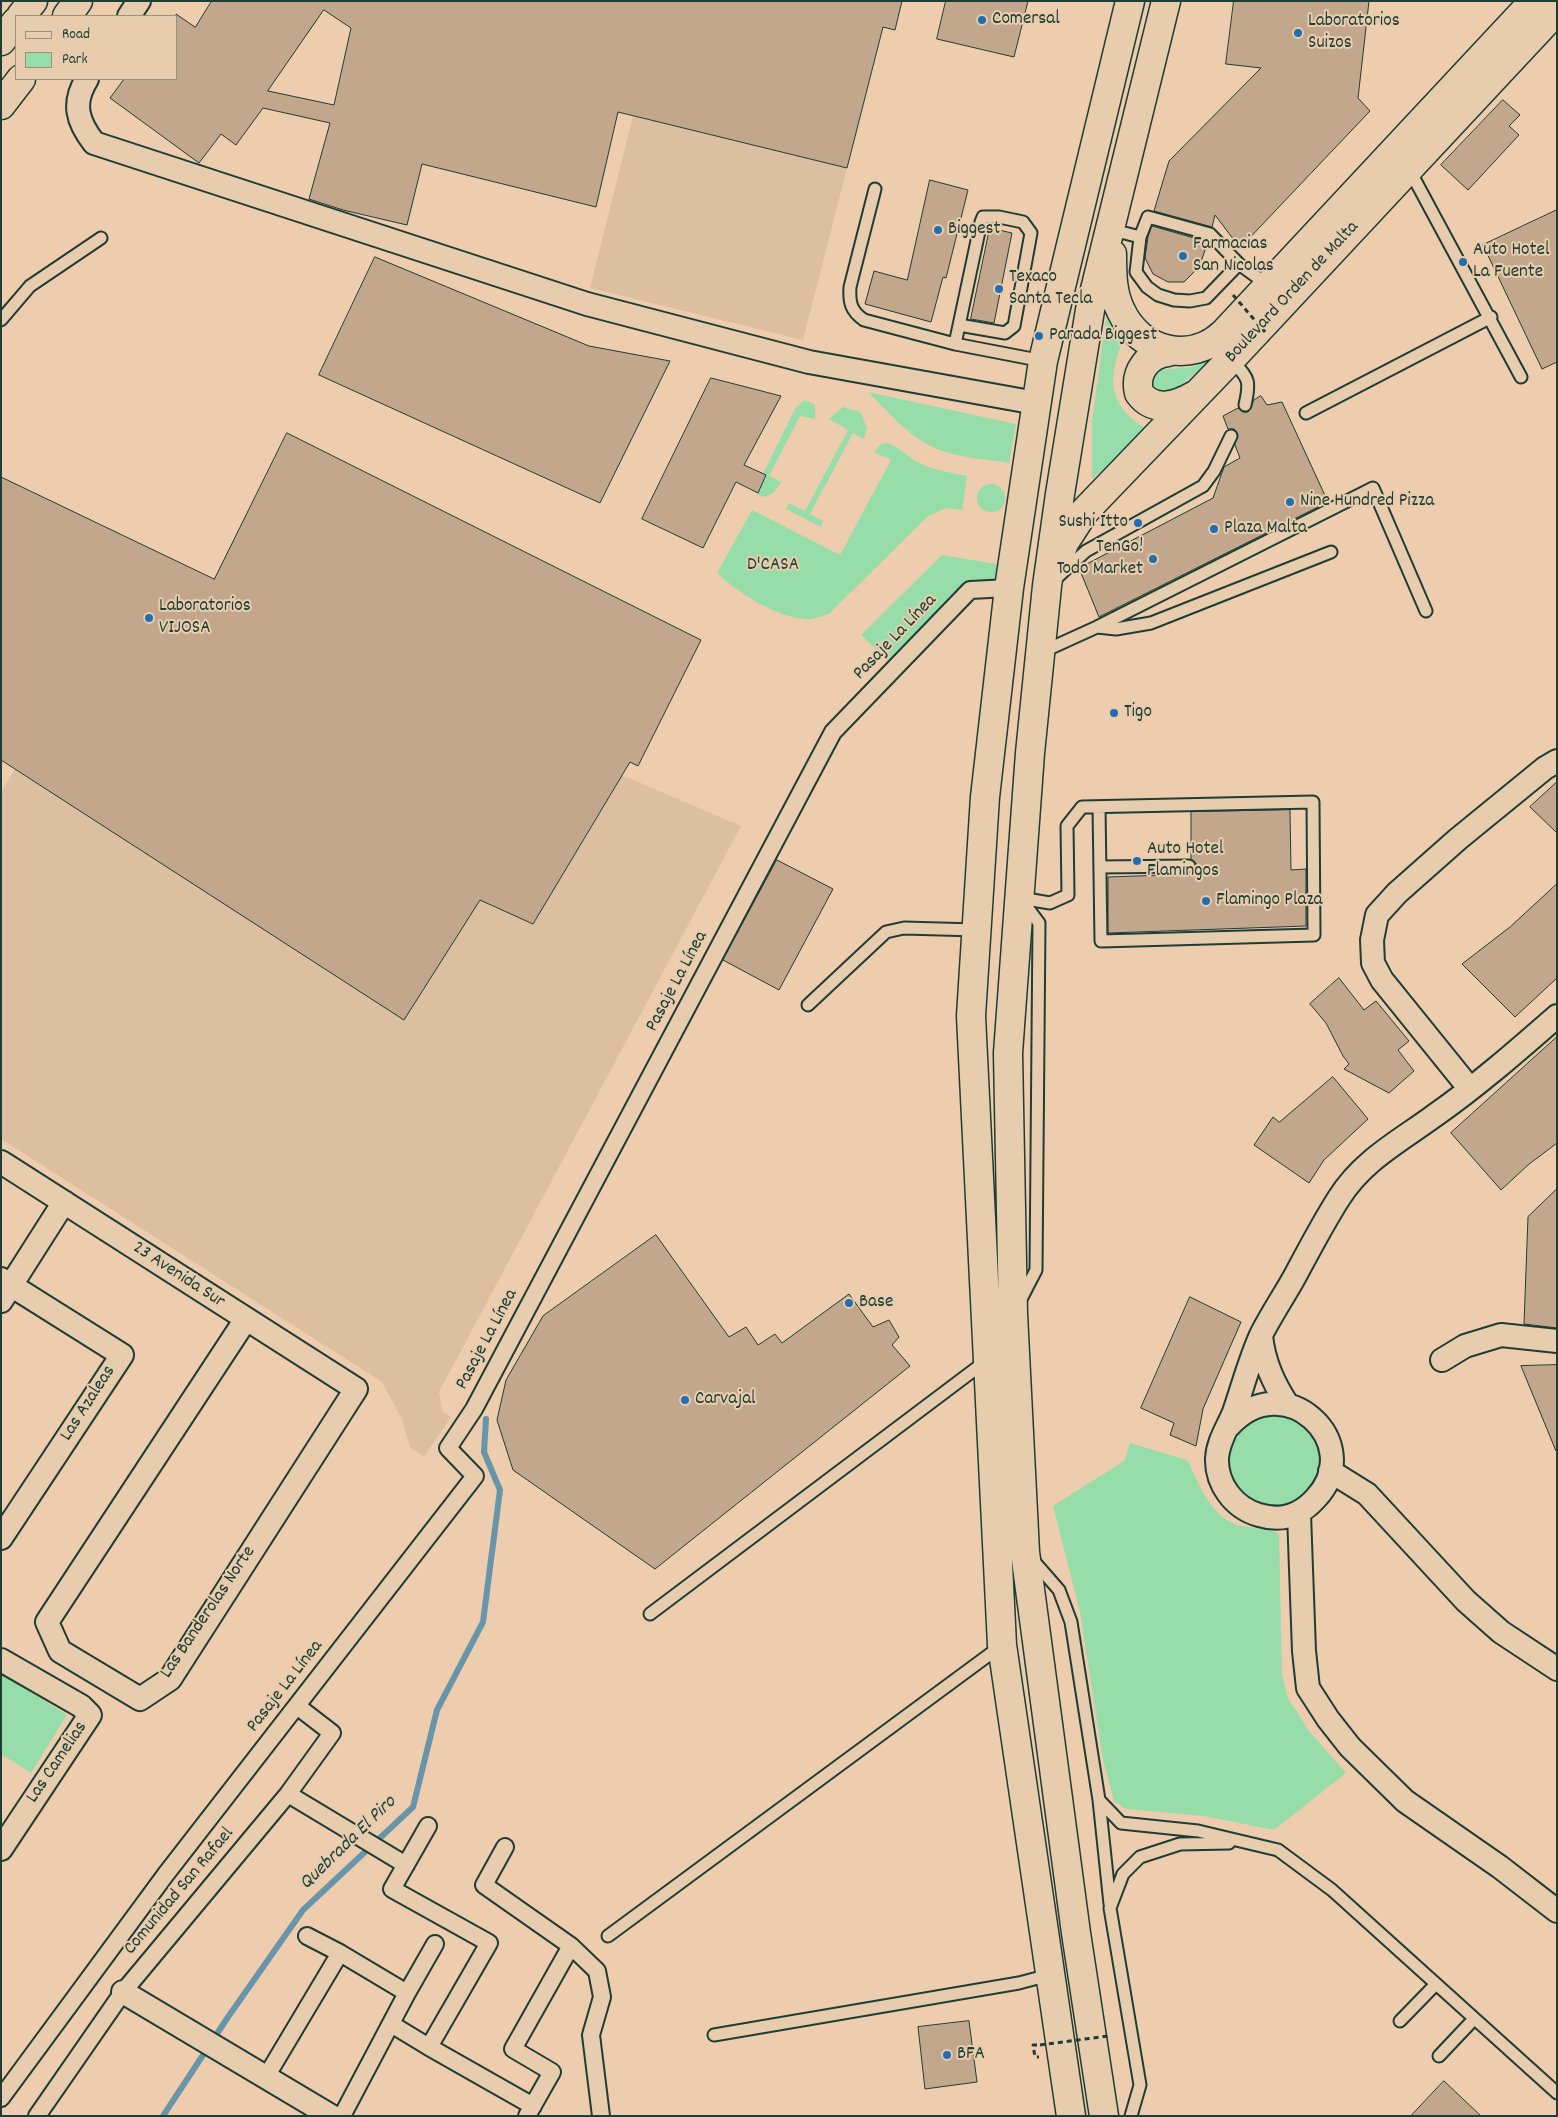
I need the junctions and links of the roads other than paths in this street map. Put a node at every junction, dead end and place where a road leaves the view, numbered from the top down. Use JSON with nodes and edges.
{"nodes":[{"id":1,"x":33,"y":1,"type":"edge"},
{"id":2,"x":78,"y":1,"type":"edge"},
{"id":3,"x":139,"y":1,"type":"edge"},
{"id":4,"x":1130,"y":1,"type":"edge"},
{"id":5,"x":1166,"y":1,"type":"edge"},
{"id":6,"x":1534,"y":1,"type":"edge"},
{"id":7,"x":1557,"y":10,"type":"edge"},
{"id":8,"x":22,"y":15,"type":"edge"},
{"id":9,"x":68,"y":15,"type":"edge"},
{"id":10,"x":130,"y":15,"type":"edge"},
{"id":11,"x":15,"y":23,"type":"edge"},
{"id":12,"x":1,"y":41,"type":"edge"},
{"id":13,"x":20,"y":80,"type":"edge"},
{"id":14,"x":86,"y":80,"type":"edge"},
{"id":15,"x":1,"y":105,"type":"edge"},
{"id":16,"x":1409,"y":169,"type":"junction"},
{"id":17,"x":1120,"y":184,"type":"junction"},
{"id":18,"x":875,"y":189,"type":"dead end"},
{"id":19,"x":1113,"y":230,"type":"junction"},
{"id":20,"x":1140,"y":237,"type":"junction"},
{"id":21,"x":101,"y":238,"type":"dead end"},
{"id":22,"x":1239,"y":264,"type":"junction"},
{"id":23,"x":1268,"y":286,"type":"junction"},
{"id":24,"x":1491,"y":317,"type":"junction"},
{"id":25,"x":1,"y":320,"type":"edge"},
{"id":26,"x":959,"y":325,"type":"junction"},
{"id":27,"x":955,"y":344,"type":"junction"},
{"id":28,"x":1168,"y":352,"type":"junction"},
{"id":29,"x":1231,"y":359,"type":"junction"},
{"id":30,"x":1043,"y":361,"type":"junction"},
{"id":31,"x":1521,"y":377,"type":"dead end"},
{"id":32,"x":1202,"y":390,"type":"junction"},
{"id":33,"x":1036,"y":403,"type":"junction"},
{"id":34,"x":1245,"y":405,"type":"dead end"},
{"id":35,"x":1306,"y":412,"type":"dead end"},
{"id":36,"x":1231,"y":436,"type":"dead end"},
{"id":37,"x":1331,"y":552,"type":"dead end"},
{"id":38,"x":1047,"y":586,"type":"junction"},
{"id":39,"x":1009,"y":588,"type":"junction"},
{"id":40,"x":1426,"y":610,"type":"dead end"},
{"id":41,"x":1097,"y":627,"type":"junction"},
{"id":42,"x":1041,"y":652,"type":"junction"},
{"id":43,"x":1557,"y":761,"type":"edge"},
{"id":44,"x":1099,"y":807,"type":"junction"},
{"id":45,"x":1190,"y":866,"type":"dead end"},
{"id":46,"x":1100,"y":867,"type":"junction"},
{"id":47,"x":1020,"y":898,"type":"junction"},
{"id":48,"x":976,"y":930,"type":"junction"},
{"id":49,"x":808,"y":1005,"type":"dead end"},
{"id":50,"x":1557,"y":1016,"type":"edge"},
{"id":51,"x":1470,"y":1089,"type":"junction"},
{"id":52,"x":1,"y":1162,"type":"edge"},
{"id":53,"x":64,"y":1202,"type":"junction"},
{"id":54,"x":5,"y":1289,"type":"edge"},
{"id":55,"x":246,"y":1319,"type":"junction"},
{"id":56,"x":1261,"y":1335,"type":"junction"},
{"id":57,"x":1557,"y":1341,"type":"edge"},
{"id":58,"x":1442,"y":1360,"type":"dead end"},
{"id":59,"x":986,"y":1361,"type":"junction"},
{"id":60,"x":356,"y":1389,"type":"joint"},
{"id":61,"x":1287,"y":1404,"type":"junction"},
{"id":62,"x":1228,"y":1426,"type":"junction"},
{"id":63,"x":1326,"y":1481,"type":"junction"},
{"id":64,"x":1292,"y":1515,"type":"junction"},
{"id":65,"x":1,"y":1538,"type":"edge"},
{"id":66,"x":1025,"y":1552,"type":"junction"},
{"id":67,"x":650,"y":1614,"type":"dead end"},
{"id":68,"x":1002,"y":1644,"type":"junction"},
{"id":69,"x":1,"y":1660,"type":"edge"},
{"id":70,"x":1557,"y":1669,"type":"edge"},
{"id":71,"x":297,"y":1706,"type":"junction"},
{"id":72,"x":288,"y":1794,"type":"junction"},
{"id":73,"x":1099,"y":1800,"type":"junction"},
{"id":74,"x":428,"y":1826,"type":"dead end"},
{"id":75,"x":1243,"y":1843,"type":"junction"},
{"id":76,"x":505,"y":1847,"type":"dead end"},
{"id":77,"x":1,"y":1849,"type":"edge"},
{"id":78,"x":406,"y":1865,"type":"junction"},
{"id":79,"x":1110,"y":1908,"type":"junction"},
{"id":80,"x":1557,"y":1911,"type":"edge"},
{"id":81,"x":307,"y":1936,"type":"dead end"},
{"id":82,"x":608,"y":1936,"type":"dead end"},
{"id":83,"x":434,"y":1944,"type":"dead end"},
{"id":84,"x":571,"y":1946,"type":"junction"},
{"id":85,"x":340,"y":1953,"type":"junction"},
{"id":86,"x":1049,"y":1975,"type":"junction"},
{"id":87,"x":1436,"y":1984,"type":"junction"},
{"id":88,"x":123,"y":1992,"type":"junction"},
{"id":89,"x":407,"y":1993,"type":"junction"},
{"id":90,"x":1474,"y":2018,"type":"junction"},
{"id":91,"x":1400,"y":2021,"type":"dead end"},
{"id":92,"x":391,"y":2024,"type":"junction"},
{"id":93,"x":714,"y":2034,"type":"dead end"},
{"id":94,"x":428,"y":2047,"type":"junction"},
{"id":95,"x":1439,"y":2056,"type":"dead end"},
{"id":96,"x":266,"y":2077,"type":"junction"},
{"id":97,"x":1557,"y":2093,"type":"edge"},
{"id":98,"x":1,"y":2098,"type":"edge"},
{"id":99,"x":530,"y":2111,"type":"edge"},
{"id":100,"x":37,"y":2116,"type":"edge"},
{"id":101,"x":331,"y":2116,"type":"edge"},
{"id":102,"x":342,"y":2116,"type":"edge"},
{"id":103,"x":601,"y":2116,"type":"edge"},
{"id":104,"x":1071,"y":2116,"type":"edge"},
{"id":105,"x":1104,"y":2116,"type":"edge"},
{"id":106,"x":1131,"y":2116,"type":"edge"}],
"edges":[{"from":1,"to":8,"type":"main road"},
{"from":2,"to":9,"type":"main road"},
{"from":3,"to":10,"type":"street"},
{"from":4,"to":30,"type":"main road"},
{"from":5,"to":17,"type":"main road"},
{"from":6,"to":23,"type":"main road","name":"Boulevard Orden de Malta"},
{"from":7,"to":16,"type":"main road","name":"Boulevard Orden de Malta"},
{"from":11,"to":12,"type":"main road"},
{"from":13,"to":15,"type":"main road"},
{"from":14,"to":33,"type":"street"},
{"from":16,"to":24,"type":"lane"},
{"from":16,"to":29,"type":"main road","name":"Boulevard Orden de Malta"},
{"from":17,"to":19,"type":"main road"},
{"from":17,"to":38,"type":"main road"},
{"from":18,"to":27,"type":"lane"},
{"from":19,"to":20,"type":"lane"},
{"from":19,"to":28,"type":"main road"},
{"from":20,"to":22,"type":"lane"},
{"from":20,"to":22,"type":"lane"},
{"from":21,"to":25,"type":"lane"},
{"from":22,"to":23,"type":"lane"},
{"from":23,"to":28,"type":"main road","name":"Boulevard Orden de Malta"},
{"from":24,"to":31,"type":"lane"},
{"from":24,"to":35,"type":"lane"},
{"from":26,"to":26,"type":"lane"},
{"from":26,"to":27,"type":"lane"},
{"from":27,"to":30,"type":"lane"},
{"from":28,"to":32,"type":"main road","name":"Boulevard Orden de Malta"},
{"from":29,"to":32,"type":"main road","name":"Boulevard Orden de Malta"},
{"from":29,"to":34,"type":"lane"},
{"from":30,"to":33,"type":"main road"},
{"from":32,"to":38,"type":"main road","name":"Boulevard Orden de Malta"},
{"from":33,"to":39,"type":"main road"},
{"from":36,"to":38,"type":"lane"},
{"from":37,"to":41,"type":"lane"},
{"from":38,"to":42,"type":"main road"},
{"from":39,"to":48,"type":"main road"},
{"from":39,"to":71,"type":"street","name":"Pasaje La Línea"},
{"from":40,"to":41,"type":"lane"},
{"from":41,"to":42,"type":"lane"},
{"from":42,"to":47,"type":"main road"},
{"from":43,"to":51,"type":"street"},
{"from":44,"to":46,"type":"lane"},
{"from":44,"to":46,"type":"lane"},
{"from":44,"to":47,"type":"lane"},
{"from":45,"to":46,"type":"lane"},
{"from":47,"to":66,"type":"main road"},
{"from":48,"to":49,"type":"lane"},
{"from":48,"to":59,"type":"main road"},
{"from":50,"to":51,"type":"street"},
{"from":51,"to":56,"type":"street"},
{"from":52,"to":53,"type":"street","name":"23 Avenida Sur"},
{"from":53,"to":54,"type":"street","name":"Las Azaleas"},
{"from":53,"to":55,"type":"street","name":"23 Avenida Sur"},
{"from":54,"to":65,"type":"street","name":"Las Azaleas"},
{"from":55,"to":60,"type":"street","name":"23 Avenida Sur"},
{"from":55,"to":60,"type":"street","name":"Las Banderolas Norte"},
{"from":56,"to":61,"type":"street"},
{"from":56,"to":62,"type":"street"},
{"from":57,"to":58,"type":"street"},
{"from":59,"to":67,"type":"lane"},
{"from":59,"to":68,"type":"main road"},
{"from":61,"to":62,"type":"street"},
{"from":61,"to":63,"type":"street"},
{"from":62,"to":64,"type":"street"},
{"from":63,"to":64,"type":"street"},
{"from":63,"to":70,"type":"street"},
{"from":64,"to":80,"type":"street"},
{"from":66,"to":73,"type":"lane"},
{"from":66,"to":105,"type":"main road"},
{"from":68,"to":82,"type":"lane"},
{"from":68,"to":86,"type":"main road"},
{"from":69,"to":77,"type":"street","name":"Las Camelias"},
{"from":71,"to":72,"type":"street","name":"Comunidad San Rafael"},
{"from":71,"to":98,"type":"street","name":"Pasaje La Línea"},
{"from":72,"to":78,"type":"street"},
{"from":72,"to":88,"type":"street","name":"Comunidad San Rafael"},
{"from":73,"to":75,"type":"lane"},
{"from":73,"to":79,"type":"lane"},
{"from":74,"to":78,"type":"street"},
{"from":75,"to":79,"type":"lane"},
{"from":75,"to":87,"type":"lane"},
{"from":76,"to":84,"type":"street"},
{"from":78,"to":94,"type":"street"},
{"from":79,"to":106,"type":"lane"},
{"from":81,"to":85,"type":"street"},
{"from":83,"to":89,"type":"street"},
{"from":84,"to":99,"type":"street"},
{"from":84,"to":103,"type":"street"},
{"from":85,"to":89,"type":"street"},
{"from":85,"to":96,"type":"street"},
{"from":86,"to":93,"type":"lane"},
{"from":86,"to":104,"type":"main road"},
{"from":87,"to":90,"type":"lane"},
{"from":87,"to":91,"type":"lane"},
{"from":88,"to":96,"type":"street"},
{"from":88,"to":100,"type":"street","name":"Comunidad San Rafael"},
{"from":89,"to":92,"type":"street"},
{"from":90,"to":95,"type":"lane"},
{"from":90,"to":97,"type":"lane"},
{"from":92,"to":94,"type":"street"},
{"from":92,"to":102,"type":"street"},
{"from":94,"to":99,"type":"street"},
{"from":96,"to":101,"type":"street"}]}
